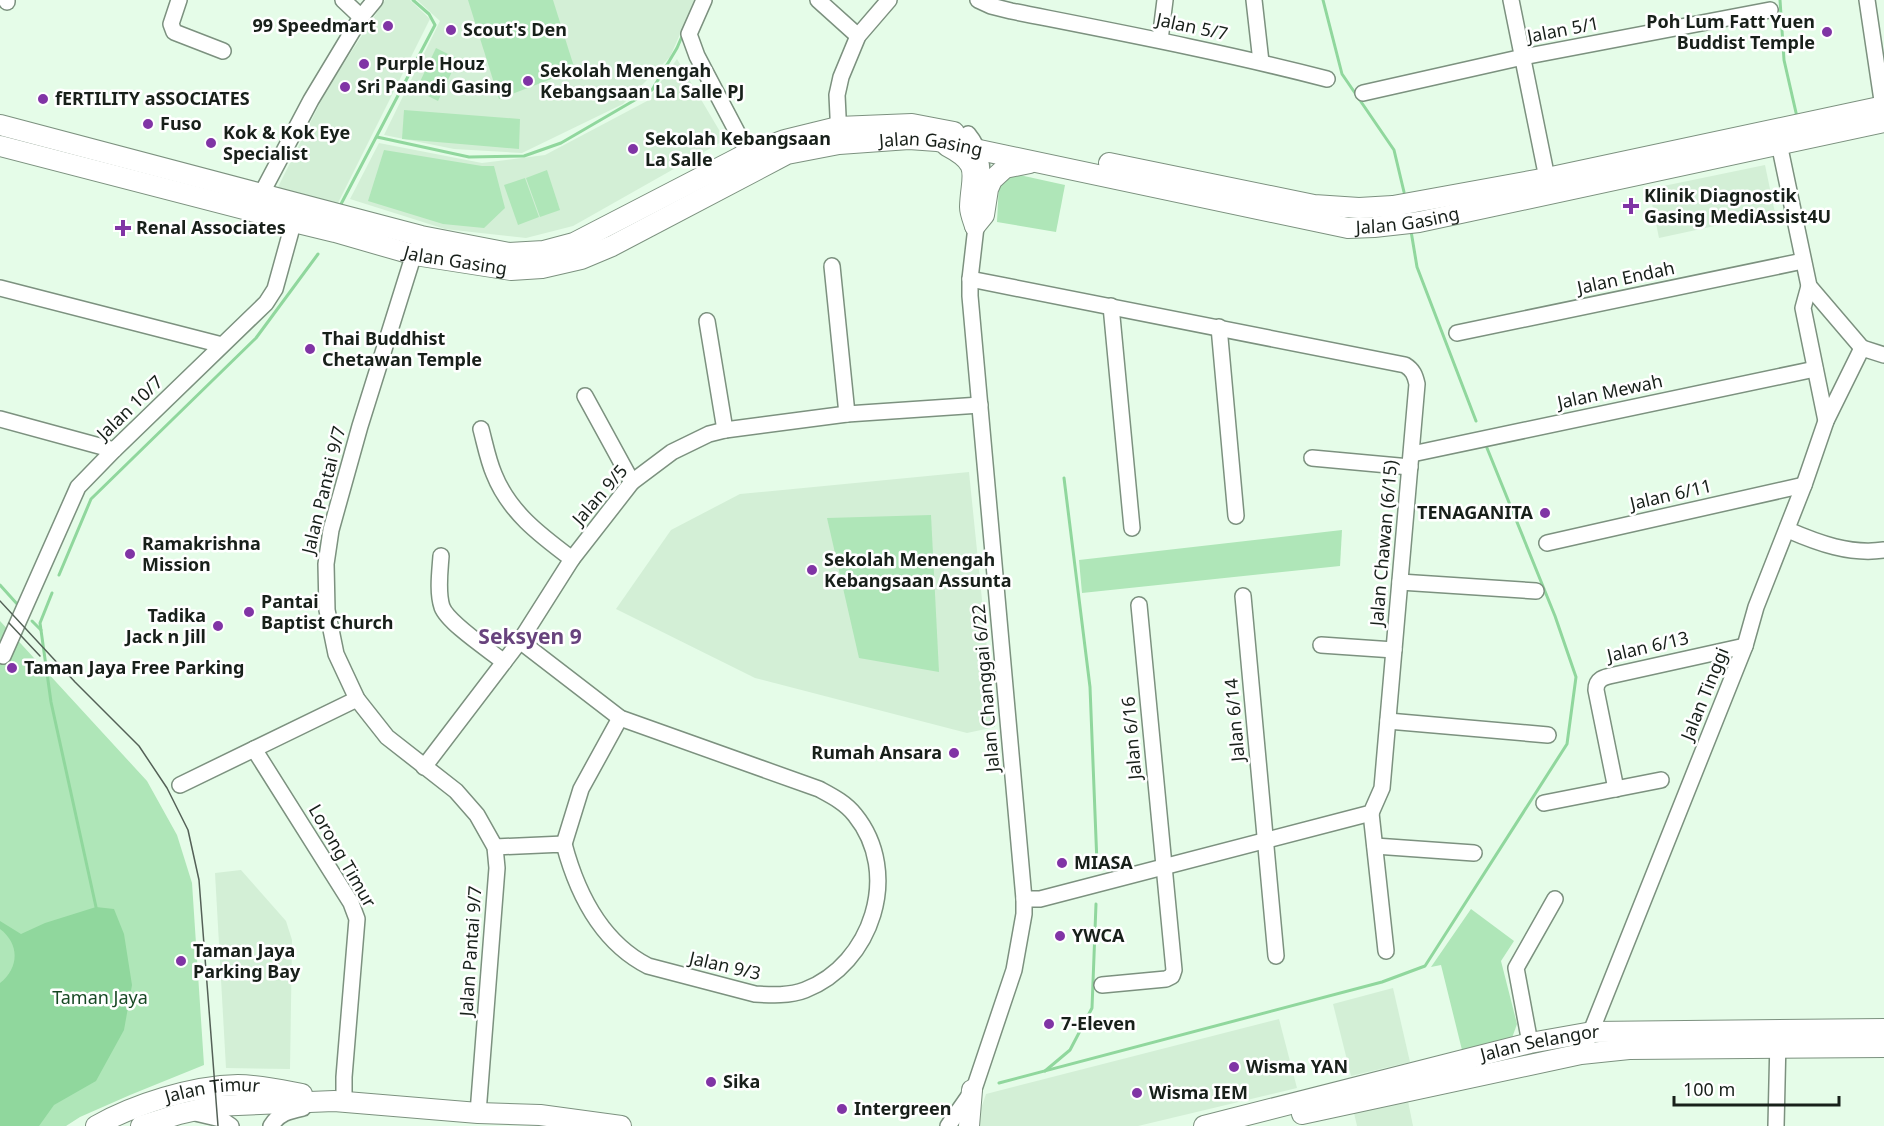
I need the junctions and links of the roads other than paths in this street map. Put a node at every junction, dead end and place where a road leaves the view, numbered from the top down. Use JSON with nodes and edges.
{"nodes":[{"id":1,"x":178,"y":0,"type":"edge"},
{"id":2,"x":343,"y":0,"type":"edge"},
{"id":3,"x":375,"y":0,"type":"edge"},
{"id":4,"x":704,"y":0,"type":"edge"},
{"id":5,"x":818,"y":0,"type":"edge"},
{"id":6,"x":889,"y":0,"type":"edge"},
{"id":7,"x":978,"y":0,"type":"edge"},
{"id":8,"x":1165,"y":0,"type":"edge"},
{"id":9,"x":1254,"y":0,"type":"edge"},
{"id":10,"x":1511,"y":0,"type":"edge"},
{"id":11,"x":1867,"y":0,"type":"edge"},
{"id":12,"x":1770,"y":10,"type":"dead end"},
{"id":13,"x":361,"y":17,"type":"junction"},
{"id":14,"x":858,"y":36,"type":"junction"},
{"id":15,"x":1160,"y":40,"type":"junction"},
{"id":16,"x":223,"y":51,"type":"dead end"},
{"id":17,"x":1523,"y":57,"type":"junction"},
{"id":18,"x":1261,"y":62,"type":"junction"},
{"id":19,"x":1327,"y":79,"type":"dead end"},
{"id":20,"x":1363,"y":93,"type":"dead end"},
{"id":21,"x":1884,"y":112,"type":"edge"},
{"id":22,"x":0,"y":125,"type":"edge"},
{"id":23,"x":839,"y":136,"type":"junction"},
{"id":24,"x":1778,"y":136,"type":"junction"},
{"id":25,"x":937,"y":141,"type":"junction"},
{"id":26,"x":973,"y":141,"type":"junction"},
{"id":27,"x":0,"y":146,"type":"edge"},
{"id":28,"x":748,"y":153,"type":"junction"},
{"id":29,"x":1038,"y":162,"type":"junction"},
{"id":30,"x":1549,"y":186,"type":"junction"},
{"id":31,"x":257,"y":202,"type":"junction"},
{"id":32,"x":296,"y":213,"type":"junction"},
{"id":33,"x":975,"y":226,"type":"junction"},
{"id":34,"x":418,"y":246,"type":"junction"},
{"id":35,"x":1803,"y":261,"type":"junction"},
{"id":36,"x":832,"y":266,"type":"dead end"},
{"id":37,"x":970,"y":279,"type":"junction"},
{"id":38,"x":1809,"y":286,"type":"junction"},
{"id":39,"x":0,"y":288,"type":"edge"},
{"id":40,"x":1111,"y":306,"type":"junction"},
{"id":41,"x":707,"y":321,"type":"dead end"},
{"id":42,"x":1219,"y":327,"type":"junction"},
{"id":43,"x":1457,"y":333,"type":"dead end"},
{"id":44,"x":222,"y":345,"type":"junction"},
{"id":45,"x":1862,"y":348,"type":"junction"},
{"id":46,"x":1884,"y":355,"type":"edge"},
{"id":47,"x":1815,"y":369,"type":"junction"},
{"id":48,"x":585,"y":396,"type":"dead end"},
{"id":49,"x":980,"y":405,"type":"junction"},
{"id":50,"x":847,"y":414,"type":"junction"},
{"id":51,"x":0,"y":419,"type":"edge"},
{"id":52,"x":1826,"y":421,"type":"junction"},
{"id":53,"x":481,"y":429,"type":"dead end"},
{"id":54,"x":725,"y":430,"type":"junction"},
{"id":55,"x":114,"y":450,"type":"junction"},
{"id":56,"x":1312,"y":458,"type":"dead end"},
{"id":57,"x":1411,"y":460,"type":"junction"},
{"id":58,"x":632,"y":482,"type":"junction"},
{"id":59,"x":1804,"y":485,"type":"junction"},
{"id":60,"x":1236,"y":516,"type":"dead end"},
{"id":61,"x":1132,"y":528,"type":"dead end"},
{"id":62,"x":1788,"y":530,"type":"junction"},
{"id":63,"x":1547,"y":543,"type":"dead end"},
{"id":64,"x":1884,"y":550,"type":"edge"},
{"id":65,"x":441,"y":555,"type":"dead end"},
{"id":66,"x":572,"y":559,"type":"junction"},
{"id":67,"x":1400,"y":582,"type":"junction"},
{"id":68,"x":1536,"y":591,"type":"dead end"},
{"id":69,"x":1243,"y":596,"type":"dead end"},
{"id":70,"x":1139,"y":604,"type":"dead end"},
{"id":71,"x":520,"y":641,"type":"junction"},
{"id":72,"x":1321,"y":645,"type":"dead end"},
{"id":73,"x":1745,"y":646,"type":"junction"},
{"id":74,"x":1394,"y":650,"type":"junction"},
{"id":75,"x":3,"y":656,"type":"dead end"},
{"id":76,"x":504,"y":662,"type":"junction"},
{"id":77,"x":357,"y":699,"type":"junction"},
{"id":78,"x":620,"y":718,"type":"junction"},
{"id":79,"x":1388,"y":721,"type":"junction"},
{"id":80,"x":1548,"y":735,"type":"dead end"},
{"id":81,"x":254,"y":748,"type":"junction"},
{"id":82,"x":424,"y":766,"type":"junction"},
{"id":83,"x":1661,"y":780,"type":"dead end"},
{"id":84,"x":180,"y":785,"type":"dead end"},
{"id":85,"x":1616,"y":789,"type":"junction"},
{"id":86,"x":1544,"y":803,"type":"dead end"},
{"id":87,"x":1371,"y":813,"type":"junction"},
{"id":88,"x":1266,"y":841,"type":"junction"},
{"id":89,"x":564,"y":844,"type":"junction"},
{"id":90,"x":1375,"y":846,"type":"junction"},
{"id":91,"x":495,"y":847,"type":"junction"},
{"id":92,"x":1474,"y":853,"type":"dead end"},
{"id":93,"x":1164,"y":868,"type":"junction"},
{"id":94,"x":1024,"y":899,"type":"junction"},
{"id":95,"x":1555,"y":899,"type":"dead end"},
{"id":96,"x":1386,"y":951,"type":"dead end"},
{"id":97,"x":1276,"y":956,"type":"dead end"},
{"id":98,"x":1102,"y":985,"type":"dead end"},
{"id":99,"x":1884,"y":1029,"type":"edge"},
{"id":100,"x":1592,"y":1032,"type":"junction"},
{"id":101,"x":1778,"y":1039,"type":"junction"},
{"id":102,"x":1530,"y":1042,"type":"junction"},
{"id":103,"x":1884,"y":1047,"type":"edge"},
{"id":104,"x":1581,"y":1054,"type":"junction"},
{"id":105,"x":972,"y":1090,"type":"junction"},
{"id":106,"x":339,"y":1101,"type":"junction"},
{"id":107,"x":190,"y":1112,"type":"junction"},
{"id":108,"x":478,"y":1113,"type":"junction"},
{"id":109,"x":1262,"y":1125,"type":"edge"},
{"id":110,"x":96,"y":1126,"type":"edge"},
{"id":111,"x":141,"y":1126,"type":"edge"},
{"id":112,"x":231,"y":1126,"type":"edge"},
{"id":113,"x":271,"y":1126,"type":"edge"},
{"id":114,"x":621,"y":1126,"type":"edge"},
{"id":115,"x":948,"y":1126,"type":"edge"},
{"id":116,"x":964,"y":1126,"type":"edge"},
{"id":117,"x":969,"y":1126,"type":"edge"},
{"id":118,"x":1204,"y":1126,"type":"edge"},
{"id":119,"x":1776,"y":1126,"type":"edge"}],
"edges":[{"from":1,"to":16,"type":"street"},
{"from":2,"to":13,"type":"street"},
{"from":3,"to":13,"type":"street"},
{"from":4,"to":28,"type":"street"},
{"from":5,"to":14,"type":"street"},
{"from":6,"to":14,"type":"street"},
{"from":7,"to":15,"type":"street","name":"Jalan 5/7"},
{"from":8,"to":15,"type":"street"},
{"from":9,"to":18,"type":"street"},
{"from":10,"to":17,"type":"street"},
{"from":11,"to":21,"type":"street"},
{"from":12,"to":17,"type":"street","name":"Jalan 5/1"},
{"from":13,"to":31,"type":"street"},
{"from":14,"to":23,"type":"street"},
{"from":15,"to":18,"type":"street","name":"Jalan 5/7"},
{"from":17,"to":20,"type":"street","name":"Jalan 5/1"},
{"from":17,"to":30,"type":"street"},
{"from":18,"to":19,"type":"street","name":"Jalan 5/7"},
{"from":21,"to":24,"type":"main road","name":"Jalan Gasing"},
{"from":22,"to":31,"type":"main road","name":"Jalan Gasing"},
{"from":23,"to":25,"type":"main road","name":"Jalan Gasing"},
{"from":23,"to":26,"type":"main road","name":"Jalan Gasing"},
{"from":23,"to":28,"type":"main road","name":"Jalan Gasing"},
{"from":23,"to":34,"type":"main road","name":"Jalan Gasing"},
{"from":24,"to":30,"type":"main road","name":"Jalan Gasing"},
{"from":24,"to":35,"type":"street"},
{"from":25,"to":26,"type":"main road","name":"Jalan Gasing"},
{"from":25,"to":33,"type":"main road"},
{"from":26,"to":29,"type":"main road","name":"Jalan Gasing"},
{"from":26,"to":30,"type":"main road","name":"Jalan Gasing"},
{"from":26,"to":33,"type":"street","name":"Jalan Changgai 6/22"},
{"from":27,"to":31,"type":"main road","name":"Jalan Gasing"},
{"from":28,"to":34,"type":"main road","name":"Jalan Gasing"},
{"from":29,"to":30,"type":"main road","name":"Jalan Gasing"},
{"from":29,"to":33,"type":"main road"},
{"from":31,"to":32,"type":"main road","name":"Jalan Gasing"},
{"from":32,"to":34,"type":"main road","name":"Jalan Gasing"},
{"from":32,"to":44,"type":"street","name":"Jalan 10/7"},
{"from":33,"to":37,"type":"street","name":"Jalan Changgai 6/22"},
{"from":34,"to":77,"type":"street","name":"Jalan Pantai 9/7"},
{"from":35,"to":38,"type":"street"},
{"from":35,"to":43,"type":"street","name":"Jalan Endah"},
{"from":36,"to":50,"type":"street"},
{"from":37,"to":40,"type":"street","name":"Jalan Chawan (6/15)"},
{"from":37,"to":49,"type":"street","name":"Jalan Changgai 6/22"},
{"from":38,"to":45,"type":"street"},
{"from":38,"to":47,"type":"street"},
{"from":39,"to":44,"type":"street"},
{"from":40,"to":42,"type":"street","name":"Jalan Chawan (6/15)"},
{"from":40,"to":61,"type":"street"},
{"from":41,"to":54,"type":"street"},
{"from":42,"to":57,"type":"street","name":"Jalan Chawan (6/15)"},
{"from":42,"to":60,"type":"street"},
{"from":44,"to":55,"type":"street","name":"Jalan 10/7"},
{"from":45,"to":46,"type":"street"},
{"from":45,"to":52,"type":"street","name":"Jalan Tinggi"},
{"from":47,"to":52,"type":"street"},
{"from":47,"to":57,"type":"street","name":"Jalan Mewah"},
{"from":48,"to":58,"type":"street"},
{"from":49,"to":50,"type":"street","name":"Jalan 9/5"},
{"from":49,"to":94,"type":"street","name":"Jalan Changgai 6/22"},
{"from":50,"to":54,"type":"street","name":"Jalan 9/5"},
{"from":51,"to":55,"type":"street"},
{"from":52,"to":59,"type":"street","name":"Jalan Tinggi"},
{"from":53,"to":66,"type":"street"},
{"from":54,"to":58,"type":"street","name":"Jalan 9/5"},
{"from":55,"to":75,"type":"street","name":"Jalan 10/7"},
{"from":56,"to":57,"type":"street","name":"Jalan Mewah"},
{"from":57,"to":67,"type":"street","name":"Jalan Chawan (6/15)"},
{"from":58,"to":66,"type":"street","name":"Jalan 9/5"},
{"from":59,"to":62,"type":"street","name":"Jalan Tinggi"},
{"from":59,"to":63,"type":"street","name":"Jalan 6/11"},
{"from":62,"to":64,"type":"street"},
{"from":62,"to":73,"type":"street","name":"Jalan Tinggi"},
{"from":65,"to":76,"type":"street"},
{"from":66,"to":71,"type":"street","name":"Jalan 9/5"},
{"from":67,"to":68,"type":"street"},
{"from":67,"to":74,"type":"street","name":"Jalan Chawan (6/15)"},
{"from":69,"to":88,"type":"street","name":"Jalan 6/14"},
{"from":70,"to":93,"type":"street","name":"Jalan 6/16"},
{"from":71,"to":76,"type":"street","name":"Jalan 9/5"},
{"from":71,"to":78,"type":"street","name":"Jalan 9/3"},
{"from":72,"to":74,"type":"street"},
{"from":73,"to":85,"type":"street","name":"Jalan 6/13"},
{"from":73,"to":100,"type":"street","name":"Jalan Tinggi"},
{"from":74,"to":79,"type":"street","name":"Jalan Chawan (6/15)"},
{"from":76,"to":82,"type":"street","name":"Jalan 9/5"},
{"from":77,"to":81,"type":"street"},
{"from":77,"to":82,"type":"street","name":"Jalan Pantai 9/7"},
{"from":78,"to":89,"type":"street"},
{"from":78,"to":89,"type":"street","name":"Jalan 9/3"},
{"from":79,"to":80,"type":"street"},
{"from":79,"to":87,"type":"street","name":"Jalan Chawan (6/15)"},
{"from":81,"to":84,"type":"street"},
{"from":81,"to":106,"type":"street","name":"Lorong Timur"},
{"from":82,"to":91,"type":"street","name":"Jalan Pantai 9/7"},
{"from":83,"to":85,"type":"street"},
{"from":85,"to":86,"type":"street"},
{"from":87,"to":88,"type":"street"},
{"from":87,"to":90,"type":"street"},
{"from":88,"to":93,"type":"street"},
{"from":88,"to":97,"type":"street","name":"Jalan 6/14"},
{"from":89,"to":91,"type":"street"},
{"from":90,"to":92,"type":"street"},
{"from":90,"to":96,"type":"street"},
{"from":91,"to":108,"type":"street","name":"Jalan Pantai 9/7"},
{"from":93,"to":94,"type":"street"},
{"from":93,"to":98,"type":"street","name":"Jalan 6/16"},
{"from":94,"to":105,"type":"street","name":"Jalan Changgai 6/22"},
{"from":95,"to":102,"type":"street"},
{"from":99,"to":101,"type":"main road","name":"Jalan Selangor"},
{"from":100,"to":101,"type":"main road","name":"Jalan Selangor"},
{"from":100,"to":102,"type":"main road","name":"Jalan Selangor"},
{"from":100,"to":104,"type":"street","name":"Jalan Tinggi"},
{"from":101,"to":103,"type":"main road","name":"Jalan Selangor"},
{"from":101,"to":104,"type":"main road","name":"Jalan Selangor"},
{"from":101,"to":119,"type":"street"},
{"from":102,"to":118,"type":"main road","name":"Jalan Selangor"},
{"from":104,"to":109,"type":"main road","name":"Jalan Selangor"},
{"from":105,"to":115,"type":"street","name":"Jalan Changgai 6/22"},
{"from":105,"to":116,"type":"street","name":"Jalan Changgai 6/22"},
{"from":105,"to":117,"type":"main road"},
{"from":106,"to":107,"type":"main road","name":"Jalan Timur"},
{"from":106,"to":108,"type":"main road","name":"Jalan Timur"},
{"from":106,"to":110,"type":"main road","name":"Jalan Timur"},
{"from":106,"to":113,"type":"street"},
{"from":107,"to":111,"type":"main road","name":"Jalan Timur"},
{"from":107,"to":112,"type":"street"},
{"from":108,"to":114,"type":"main road","name":"Jalan Timur"}]}
